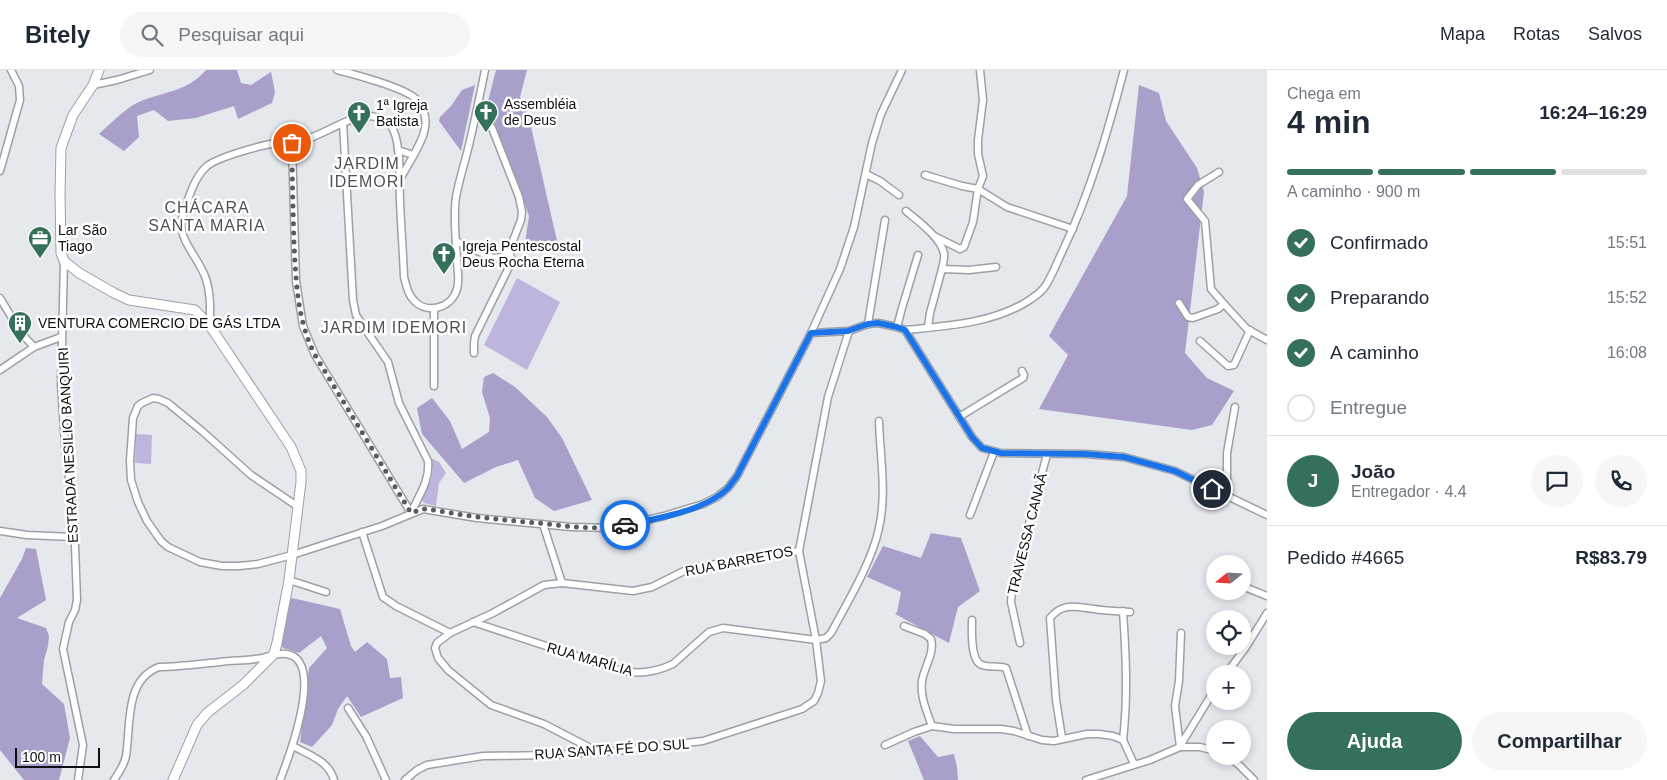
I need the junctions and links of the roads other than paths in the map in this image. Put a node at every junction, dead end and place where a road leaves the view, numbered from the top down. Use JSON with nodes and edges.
{"nodes":[{"id":1,"x":11,"y":70,"type":"edge"},
{"id":2,"x":99,"y":70,"type":"edge"},
{"id":3,"x":150,"y":70,"type":"edge"},
{"id":4,"x":337,"y":70,"type":"edge"},
{"id":5,"x":485,"y":70,"type":"edge"},
{"id":6,"x":902,"y":70,"type":"edge"},
{"id":7,"x":980,"y":70,"type":"edge"},
{"id":8,"x":1124,"y":70,"type":"edge"},
{"id":9,"x":93,"y":85,"type":"junction"},
{"id":10,"x":478,"y":110,"type":"junction"},
{"id":11,"x":343,"y":124,"type":"junction"},
{"id":12,"x":292,"y":143,"type":"junction"},
{"id":13,"x":398,"y":150,"type":"junction"},
{"id":14,"x":413,"y":155,"type":"junction"},
{"id":15,"x":0,"y":170,"type":"edge"},
{"id":16,"x":1220,"y":172,"type":"dead end"},
{"id":17,"x":866,"y":174,"type":"junction"},
{"id":18,"x":925,"y":175,"type":"dead end"},
{"id":19,"x":400,"y":180,"type":"junction"},
{"id":20,"x":978,"y":189,"type":"junction"},
{"id":21,"x":899,"y":195,"type":"dead end"},
{"id":22,"x":906,"y":211,"type":"dead end"},
{"id":23,"x":885,"y":220,"type":"dead end"},
{"id":24,"x":1072,"y":229,"type":"junction"},
{"id":25,"x":934,"y":236,"type":"junction"},
{"id":26,"x":456,"y":241,"type":"junction"},
{"id":27,"x":509,"y":251,"type":"junction"},
{"id":28,"x":918,"y":254,"type":"dead end"},
{"id":29,"x":64,"y":261,"type":"junction"},
{"id":30,"x":996,"y":267,"type":"dead end"},
{"id":31,"x":942,"y":269,"type":"junction"},
{"id":32,"x":0,"y":298,"type":"edge"},
{"id":33,"x":1180,"y":304,"type":"dead end"},
{"id":34,"x":1224,"y":304,"type":"junction"},
{"id":35,"x":434,"y":309,"type":"junction"},
{"id":36,"x":868,"y":324,"type":"junction"},
{"id":37,"x":210,"y":326,"type":"junction"},
{"id":38,"x":897,"y":327,"type":"junction"},
{"id":39,"x":928,"y":327,"type":"junction"},
{"id":40,"x":905,"y":330,"type":"junction"},
{"id":41,"x":1250,"y":330,"type":"junction"},
{"id":42,"x":848,"y":331,"type":"junction"},
{"id":43,"x":811,"y":333,"type":"junction"},
{"id":44,"x":61,"y":337,"type":"junction"},
{"id":45,"x":1267,"y":340,"type":"edge"},
{"id":46,"x":1200,"y":341,"type":"dead end"},
{"id":47,"x":34,"y":347,"type":"junction"},
{"id":48,"x":474,"y":353,"type":"dead end"},
{"id":49,"x":0,"y":370,"type":"edge"},
{"id":50,"x":1022,"y":371,"type":"dead end"},
{"id":51,"x":434,"y":386,"type":"dead end"},
{"id":52,"x":1235,"y":407,"type":"dead end"},
{"id":53,"x":959,"y":417,"type":"junction"},
{"id":54,"x":879,"y":421,"type":"dead end"},
{"id":55,"x":994,"y":452,"type":"junction"},
{"id":56,"x":1047,"y":454,"type":"junction"},
{"id":57,"x":1227,"y":496,"type":"junction"},
{"id":58,"x":297,"y":506,"type":"junction"},
{"id":59,"x":411,"y":513,"type":"junction"},
{"id":60,"x":970,"y":515,"type":"dead end"},
{"id":61,"x":1267,"y":515,"type":"edge"},
{"id":62,"x":543,"y":524,"type":"junction"},
{"id":63,"x":0,"y":531,"type":"edge"},
{"id":64,"x":362,"y":532,"type":"junction"},
{"id":65,"x":74,"y":537,"type":"junction"},
{"id":66,"x":799,"y":551,"type":"junction"},
{"id":67,"x":292,"y":555,"type":"junction"},
{"id":68,"x":289,"y":580,"type":"junction"},
{"id":69,"x":562,"y":583,"type":"junction"},
{"id":70,"x":1251,"y":590,"type":"edge"},
{"id":71,"x":326,"y":592,"type":"dead end"},
{"id":72,"x":1267,"y":596,"type":"edge"},
{"id":73,"x":1267,"y":612,"type":"edge"},
{"id":74,"x":972,"y":620,"type":"dead end"},
{"id":75,"x":473,"y":622,"type":"junction"},
{"id":76,"x":904,"y":626,"type":"dead end"},
{"id":77,"x":450,"y":633,"type":"junction"},
{"id":78,"x":1181,"y":633,"type":"dead end"},
{"id":79,"x":816,"y":640,"type":"junction"},
{"id":80,"x":1020,"y":643,"type":"dead end"},
{"id":81,"x":274,"y":654,"type":"junction"},
{"id":82,"x":970,"y":655,"type":"dead end"},
{"id":83,"x":979,"y":664,"type":"junction"},
{"id":84,"x":1233,"y":665,"type":"edge"},
{"id":85,"x":1206,"y":704,"type":"edge"},
{"id":86,"x":348,"y":708,"type":"dead end"},
{"id":87,"x":932,"y":726,"type":"junction"},
{"id":88,"x":1028,"y":736,"type":"junction"},
{"id":89,"x":1062,"y":738,"type":"junction"},
{"id":90,"x":1123,"y":740,"type":"junction"},
{"id":91,"x":885,"y":745,"type":"dead end"},
{"id":92,"x":293,"y":746,"type":"junction"},
{"id":93,"x":1180,"y":747,"type":"junction"},
{"id":94,"x":1206,"y":749,"type":"edge"},
{"id":95,"x":597,"y":751,"type":"junction"},
{"id":96,"x":1134,"y":764,"type":"junction"},
{"id":97,"x":1239,"y":765,"type":"edge"},
{"id":98,"x":78,"y":780,"type":"edge"},
{"id":99,"x":114,"y":780,"type":"edge"},
{"id":100,"x":173,"y":780,"type":"edge"},
{"id":101,"x":280,"y":780,"type":"edge"},
{"id":102,"x":334,"y":780,"type":"edge"},
{"id":103,"x":386,"y":780,"type":"edge"},
{"id":104,"x":405,"y":780,"type":"edge"},
{"id":105,"x":1086,"y":780,"type":"edge"},
{"id":106,"x":1254,"y":780,"type":"edge"}],
"edges":[{"from":1,"to":15,"type":"street"},
{"from":2,"to":9,"type":"street","name":"ESTRADA NESILIO BANQUIRI"},
{"from":3,"to":9,"type":"street"},
{"from":4,"to":14,"type":"street"},
{"from":5,"to":10,"type":"street"},
{"from":6,"to":17,"type":"street"},
{"from":7,"to":20,"type":"street"},
{"from":8,"to":24,"type":"street"},
{"from":9,"to":29,"type":"street","name":"ESTRADA NESILIO BANQUIRI"},
{"from":10,"to":26,"type":"street"},
{"from":10,"to":27,"type":"street"},
{"from":11,"to":12,"type":"street"},
{"from":11,"to":13,"type":"street"},
{"from":11,"to":59,"type":"street"},
{"from":12,"to":37,"type":"street"},
{"from":12,"to":59,"type":"street"},
{"from":13,"to":14,"type":"street"},
{"from":13,"to":19,"type":"street"},
{"from":14,"to":19,"type":"street"},
{"from":16,"to":34,"type":"street"},
{"from":17,"to":21,"type":"street"},
{"from":17,"to":43,"type":"street"},
{"from":18,"to":20,"type":"street"},
{"from":19,"to":35,"type":"street"},
{"from":20,"to":24,"type":"street"},
{"from":20,"to":25,"type":"street"},
{"from":22,"to":25,"type":"street"},
{"from":23,"to":36,"type":"street"},
{"from":24,"to":39,"type":"street"},
{"from":25,"to":31,"type":"street"},
{"from":26,"to":27,"type":"street"},
{"from":26,"to":35,"type":"street"},
{"from":27,"to":48,"type":"street"},
{"from":28,"to":38,"type":"street"},
{"from":29,"to":37,"type":"street"},
{"from":29,"to":44,"type":"street","name":"ESTRADA NESILIO BANQUIRI"},
{"from":30,"to":31,"type":"street"},
{"from":31,"to":39,"type":"street"},
{"from":32,"to":47,"type":"street"},
{"from":33,"to":34,"type":"street"},
{"from":34,"to":41,"type":"street"},
{"from":35,"to":51,"type":"street"},
{"from":36,"to":38,"type":"street"},
{"from":36,"to":42,"type":"street"},
{"from":37,"to":58,"type":"street"},
{"from":38,"to":40,"type":"street"},
{"from":39,"to":40,"type":"street"},
{"from":40,"to":53,"type":"street"},
{"from":41,"to":45,"type":"street"},
{"from":41,"to":46,"type":"street"},
{"from":42,"to":43,"type":"street"},
{"from":42,"to":66,"type":"street","name":"RUA BARRETOS"},
{"from":43,"to":62,"type":"street"},
{"from":44,"to":47,"type":"street"},
{"from":44,"to":65,"type":"street","name":"ESTRADA NESILIO BANQUIRI"},
{"from":47,"to":49,"type":"street"},
{"from":50,"to":53,"type":"street"},
{"from":52,"to":57,"type":"street"},
{"from":53,"to":55,"type":"street"},
{"from":54,"to":79,"type":"street"},
{"from":55,"to":56,"type":"street"},
{"from":55,"to":60,"type":"street"},
{"from":56,"to":57,"type":"street"},
{"from":56,"to":80,"type":"street","name":"TRAVESSA CANAÃ"},
{"from":57,"to":61,"type":"street"},
{"from":58,"to":67,"type":"street"},
{"from":58,"to":67,"type":"street"},
{"from":59,"to":62,"type":"street"},
{"from":59,"to":64,"type":"street"},
{"from":62,"to":69,"type":"street"},
{"from":63,"to":65,"type":"street"},
{"from":64,"to":67,"type":"street"},
{"from":64,"to":77,"type":"street"},
{"from":65,"to":98,"type":"street","name":"ESTRADA NESILIO BANQUIRI"},
{"from":66,"to":69,"type":"street","name":"RUA BARRETOS"},
{"from":66,"to":79,"type":"street","name":"RUA SANTA FÉ DO SUL"},
{"from":67,"to":68,"type":"street"},
{"from":68,"to":71,"type":"street"},
{"from":68,"to":81,"type":"street"},
{"from":69,"to":75,"type":"street","name":"RUA BARRETOS"},
{"from":70,"to":72,"type":"street"},
{"from":73,"to":84,"type":"street"},
{"from":74,"to":83,"type":"street"},
{"from":75,"to":77,"type":"street","name":"RUA BARRETOS"},
{"from":75,"to":79,"type":"street","name":"RUA MARÍLIA"},
{"from":76,"to":87,"type":"street"},
{"from":77,"to":95,"type":"street","name":"RUA BARRETOS"},
{"from":78,"to":93,"type":"street"},
{"from":79,"to":95,"type":"street","name":"RUA SANTA FÉ DO SUL"},
{"from":81,"to":92,"type":"street"},
{"from":81,"to":99,"type":"street"},
{"from":81,"to":100,"type":"street"},
{"from":82,"to":83,"type":"street"},
{"from":83,"to":88,"type":"street"},
{"from":85,"to":93,"type":"street"},
{"from":86,"to":103,"type":"street"},
{"from":87,"to":88,"type":"street"},
{"from":87,"to":91,"type":"street"},
{"from":88,"to":89,"type":"street"},
{"from":89,"to":90,"type":"street"},
{"from":89,"to":90,"type":"street"},
{"from":90,"to":96,"type":"street"},
{"from":92,"to":101,"type":"street"},
{"from":92,"to":102,"type":"street"},
{"from":93,"to":94,"type":"street"},
{"from":93,"to":96,"type":"street"},
{"from":95,"to":104,"type":"street","name":"RUA SANTA FÉ DO SUL"},
{"from":96,"to":105,"type":"street"},
{"from":97,"to":106,"type":"street"}]}
